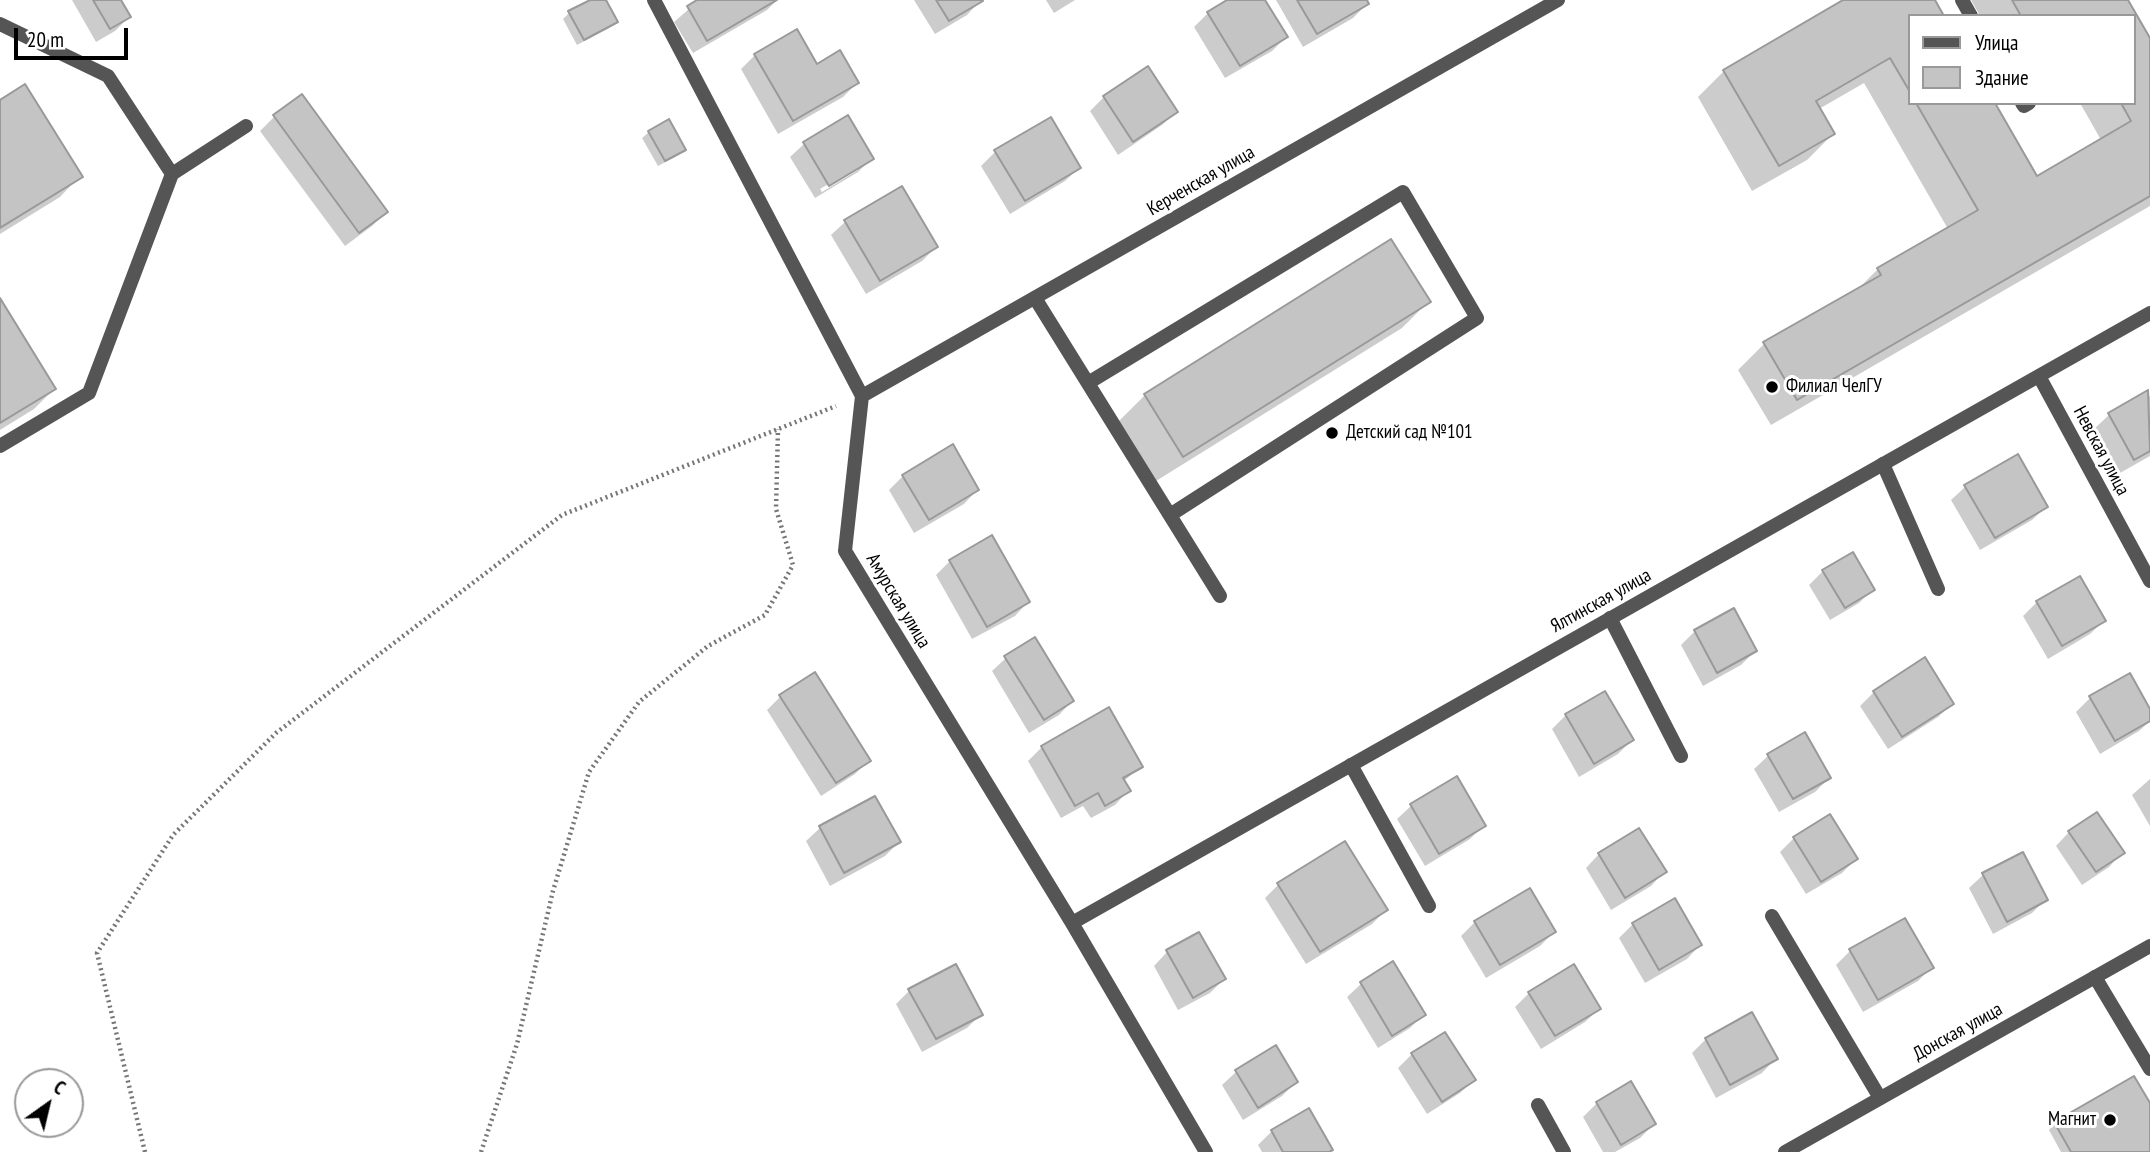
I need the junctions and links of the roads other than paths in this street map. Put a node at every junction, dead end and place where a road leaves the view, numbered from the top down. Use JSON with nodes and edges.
{"nodes":[{"id":1,"x":654,"y":0,"type":"edge"},
{"id":2,"x":1558,"y":0,"type":"edge"},
{"id":3,"x":0,"y":24,"type":"edge"},
{"id":4,"x":247,"y":126,"type":"dead end"},
{"id":5,"x":172,"y":174,"type":"junction"},
{"id":6,"x":1035,"y":298,"type":"junction"},
{"id":7,"x":2150,"y":313,"type":"edge"},
{"id":8,"x":2039,"y":376,"type":"junction"},
{"id":9,"x":1087,"y":383,"type":"junction"},
{"id":10,"x":862,"y":396,"type":"junction"},
{"id":11,"x":0,"y":446,"type":"edge"},
{"id":12,"x":1883,"y":464,"type":"junction"},
{"id":13,"x":1170,"y":515,"type":"junction"},
{"id":14,"x":2150,"y":581,"type":"edge"},
{"id":15,"x":1938,"y":589,"type":"dead end"},
{"id":16,"x":1220,"y":596,"type":"dead end"},
{"id":17,"x":1610,"y":618,"type":"junction"},
{"id":18,"x":1681,"y":757,"type":"dead end"},
{"id":19,"x":1351,"y":765,"type":"junction"},
{"id":20,"x":1429,"y":906,"type":"dead end"},
{"id":21,"x":1772,"y":916,"type":"dead end"},
{"id":22,"x":1072,"y":922,"type":"junction"},
{"id":23,"x":2150,"y":946,"type":"edge"},
{"id":24,"x":2095,"y":977,"type":"junction"},
{"id":25,"x":2150,"y":1069,"type":"edge"},
{"id":26,"x":1880,"y":1098,"type":"junction"},
{"id":27,"x":1538,"y":1105,"type":"dead end"},
{"id":28,"x":1206,"y":1152,"type":"edge"},
{"id":29,"x":1564,"y":1152,"type":"edge"},
{"id":30,"x":1785,"y":1152,"type":"edge"}],
"edges":[{"from":1,"to":10,"type":"street"},
{"from":2,"to":6,"type":"street","name":"Керченская улица"},
{"from":3,"to":5,"type":"street"},
{"from":4,"to":5,"type":"street"},
{"from":5,"to":11,"type":"street"},
{"from":6,"to":9,"type":"street"},
{"from":6,"to":10,"type":"street","name":"Керченская улица"},
{"from":7,"to":8,"type":"street","name":"Ялтинская улица"},
{"from":8,"to":12,"type":"street","name":"Ялтинская улица"},
{"from":8,"to":14,"type":"street","name":"Невская улица"},
{"from":9,"to":13,"type":"street"},
{"from":9,"to":13,"type":"street"},
{"from":10,"to":22,"type":"street","name":"Амурская улица"},
{"from":12,"to":15,"type":"street"},
{"from":12,"to":17,"type":"street","name":"Ялтинская улица"},
{"from":13,"to":16,"type":"street"},
{"from":17,"to":18,"type":"street"},
{"from":17,"to":19,"type":"street","name":"Ялтинская улица"},
{"from":19,"to":20,"type":"street"},
{"from":19,"to":22,"type":"street","name":"Ялтинская улица"},
{"from":21,"to":26,"type":"street"},
{"from":22,"to":28,"type":"street","name":"Амурская улица"},
{"from":23,"to":24,"type":"street","name":"Донская улица"},
{"from":24,"to":25,"type":"street"},
{"from":24,"to":26,"type":"street","name":"Донская улица"},
{"from":26,"to":30,"type":"street","name":"Донская улица"},
{"from":27,"to":29,"type":"street"}]}
